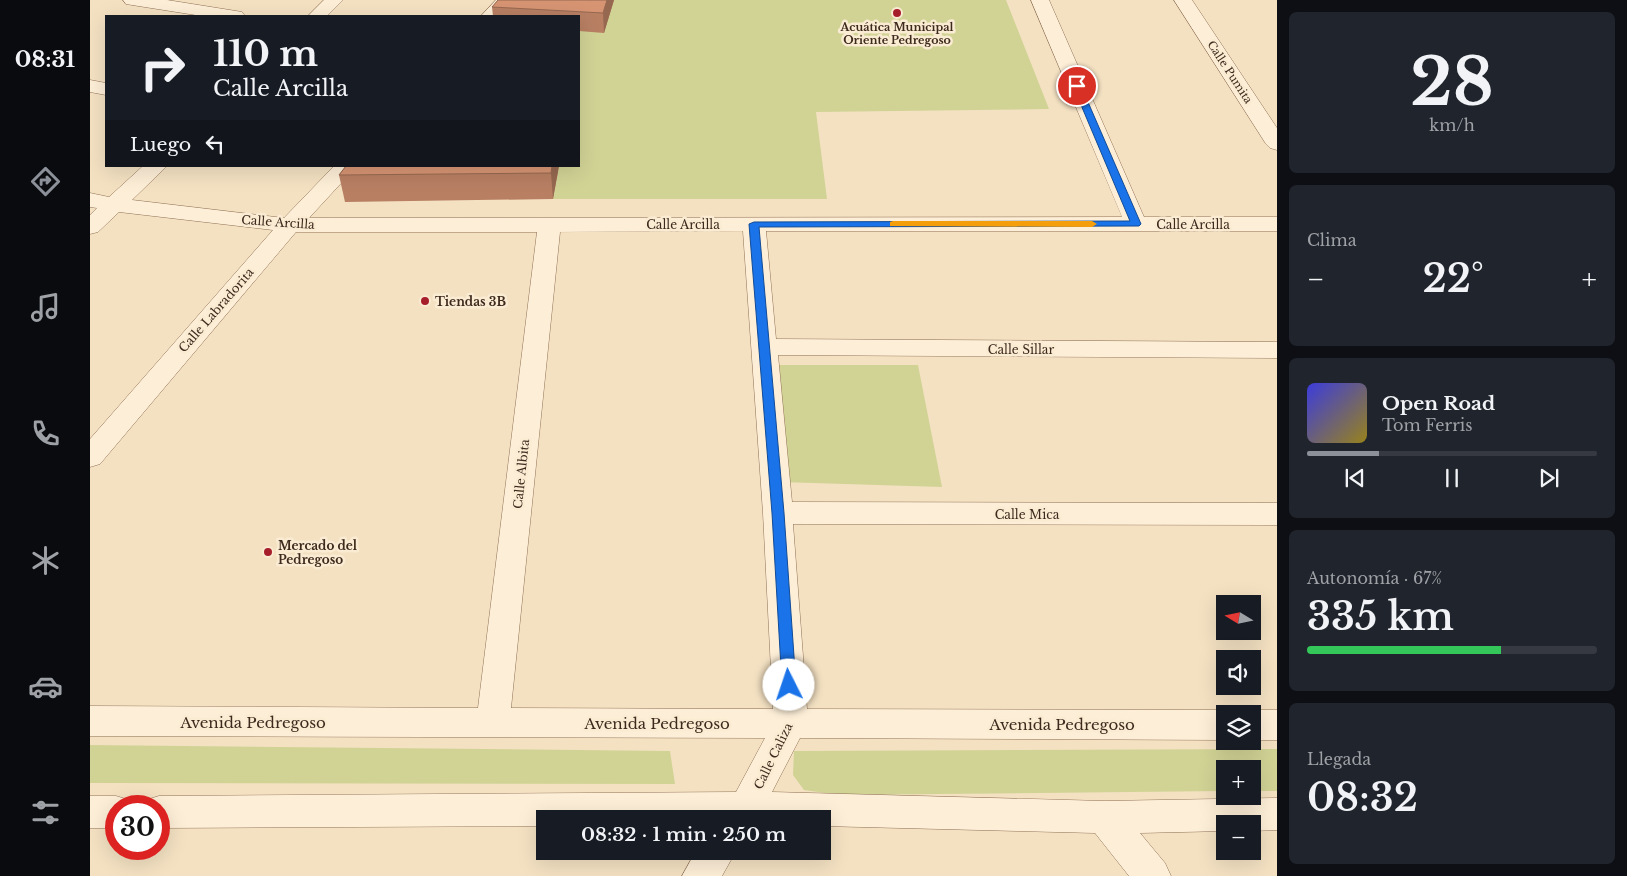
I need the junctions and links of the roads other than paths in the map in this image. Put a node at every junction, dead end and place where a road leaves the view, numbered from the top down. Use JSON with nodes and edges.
{"nodes":[{"id":1,"x":132,"y":0,"type":"edge"},
{"id":2,"x":334,"y":0,"type":"edge"},
{"id":3,"x":506,"y":0,"type":"edge"},
{"id":4,"x":1040,"y":0,"type":"edge"},
{"id":5,"x":1183,"y":0,"type":"edge"},
{"id":6,"x":230,"y":15,"type":"edge"},
{"id":7,"x":318,"y":15,"type":"edge"},
{"id":8,"x":491,"y":15,"type":"edge"},
{"id":9,"x":90,"y":86,"type":"edge"},
{"id":10,"x":105,"y":89,"type":"edge"},
{"id":11,"x":1277,"y":144,"type":"edge"},
{"id":12,"x":155,"y":167,"type":"edge"},
{"id":13,"x":345,"y":167,"type":"edge"},
{"id":14,"x":90,"y":200,"type":"edge"},
{"id":15,"x":114,"y":205,"type":"junction"},
{"id":16,"x":754,"y":224,"type":"junction"},
{"id":17,"x":1136,"y":224,"type":"junction"},
{"id":18,"x":1277,"y":224,"type":"edge"},
{"id":19,"x":290,"y":225,"type":"junction"},
{"id":20,"x":549,"y":225,"type":"junction"},
{"id":21,"x":90,"y":228,"type":"edge"},
{"id":22,"x":764,"y":347,"type":"junction"},
{"id":23,"x":1277,"y":350,"type":"edge"},
{"id":24,"x":90,"y":457,"type":"edge"},
{"id":25,"x":778,"y":513,"type":"junction"},
{"id":26,"x":1277,"y":514,"type":"edge"},
{"id":27,"x":90,"y":721,"type":"edge"},
{"id":28,"x":493,"y":723,"type":"junction"},
{"id":29,"x":791,"y":723,"type":"junction"},
{"id":30,"x":1216,"y":725,"type":"edge"},
{"id":31,"x":1261,"y":725,"type":"edge"},
{"id":32,"x":1277,"y":725,"type":"edge"},
{"id":33,"x":745,"y":810,"type":"edge"},
{"id":34,"x":90,"y":812,"type":"edge"},
{"id":35,"x":105,"y":812,"type":"edge"},
{"id":36,"x":170,"y":812,"type":"edge"},
{"id":37,"x":536,"y":813,"type":"edge"},
{"id":38,"x":831,"y":814,"type":"edge"},
{"id":39,"x":1277,"y":814,"type":"edge"},
{"id":40,"x":1104,"y":817,"type":"junction"},
{"id":41,"x":712,"y":860,"type":"edge"},
{"id":42,"x":701,"y":876,"type":"edge"},
{"id":43,"x":1152,"y":876,"type":"edge"}],
"edges":[{"from":1,"to":6,"type":"street"},
{"from":2,"to":7,"type":"street"},
{"from":3,"to":8,"type":"street"},
{"from":4,"to":17,"type":"street"},
{"from":5,"to":11,"type":"street","name":"Calle Pumita"},
{"from":9,"to":10,"type":"street"},
{"from":12,"to":15,"type":"street"},
{"from":13,"to":19,"type":"street","name":"Calle Labradorita"},
{"from":14,"to":15,"type":"street","name":"Calle Arcilla"},
{"from":15,"to":19,"type":"street","name":"Calle Arcilla"},
{"from":15,"to":21,"type":"street"},
{"from":16,"to":17,"type":"street","name":"Calle Arcilla"},
{"from":16,"to":20,"type":"street","name":"Calle Arcilla"},
{"from":16,"to":22,"type":"street","name":"Calle Caliza"},
{"from":17,"to":18,"type":"street","name":"Calle Arcilla"},
{"from":19,"to":20,"type":"street","name":"Calle Arcilla"},
{"from":19,"to":24,"type":"street","name":"Calle Labradorita"},
{"from":20,"to":28,"type":"street","name":"Calle Albita"},
{"from":22,"to":23,"type":"street","name":"Calle Sillar"},
{"from":22,"to":25,"type":"street","name":"Calle Caliza"},
{"from":25,"to":26,"type":"street","name":"Calle Mica"},
{"from":25,"to":29,"type":"street","name":"Calle Caliza"},
{"from":27,"to":28,"type":"street","name":"Avenida Pedregoso"},
{"from":28,"to":29,"type":"street","name":"Avenida Pedregoso"},
{"from":29,"to":30,"type":"street","name":"Avenida Pedregoso"},
{"from":29,"to":33,"type":"street","name":"Calle Caliza"},
{"from":31,"to":32,"type":"street"},
{"from":34,"to":35,"type":"street"},
{"from":36,"to":37,"type":"street"},
{"from":38,"to":40,"type":"street"},
{"from":39,"to":40,"type":"street"},
{"from":40,"to":43,"type":"street"},
{"from":41,"to":42,"type":"street"}]}
